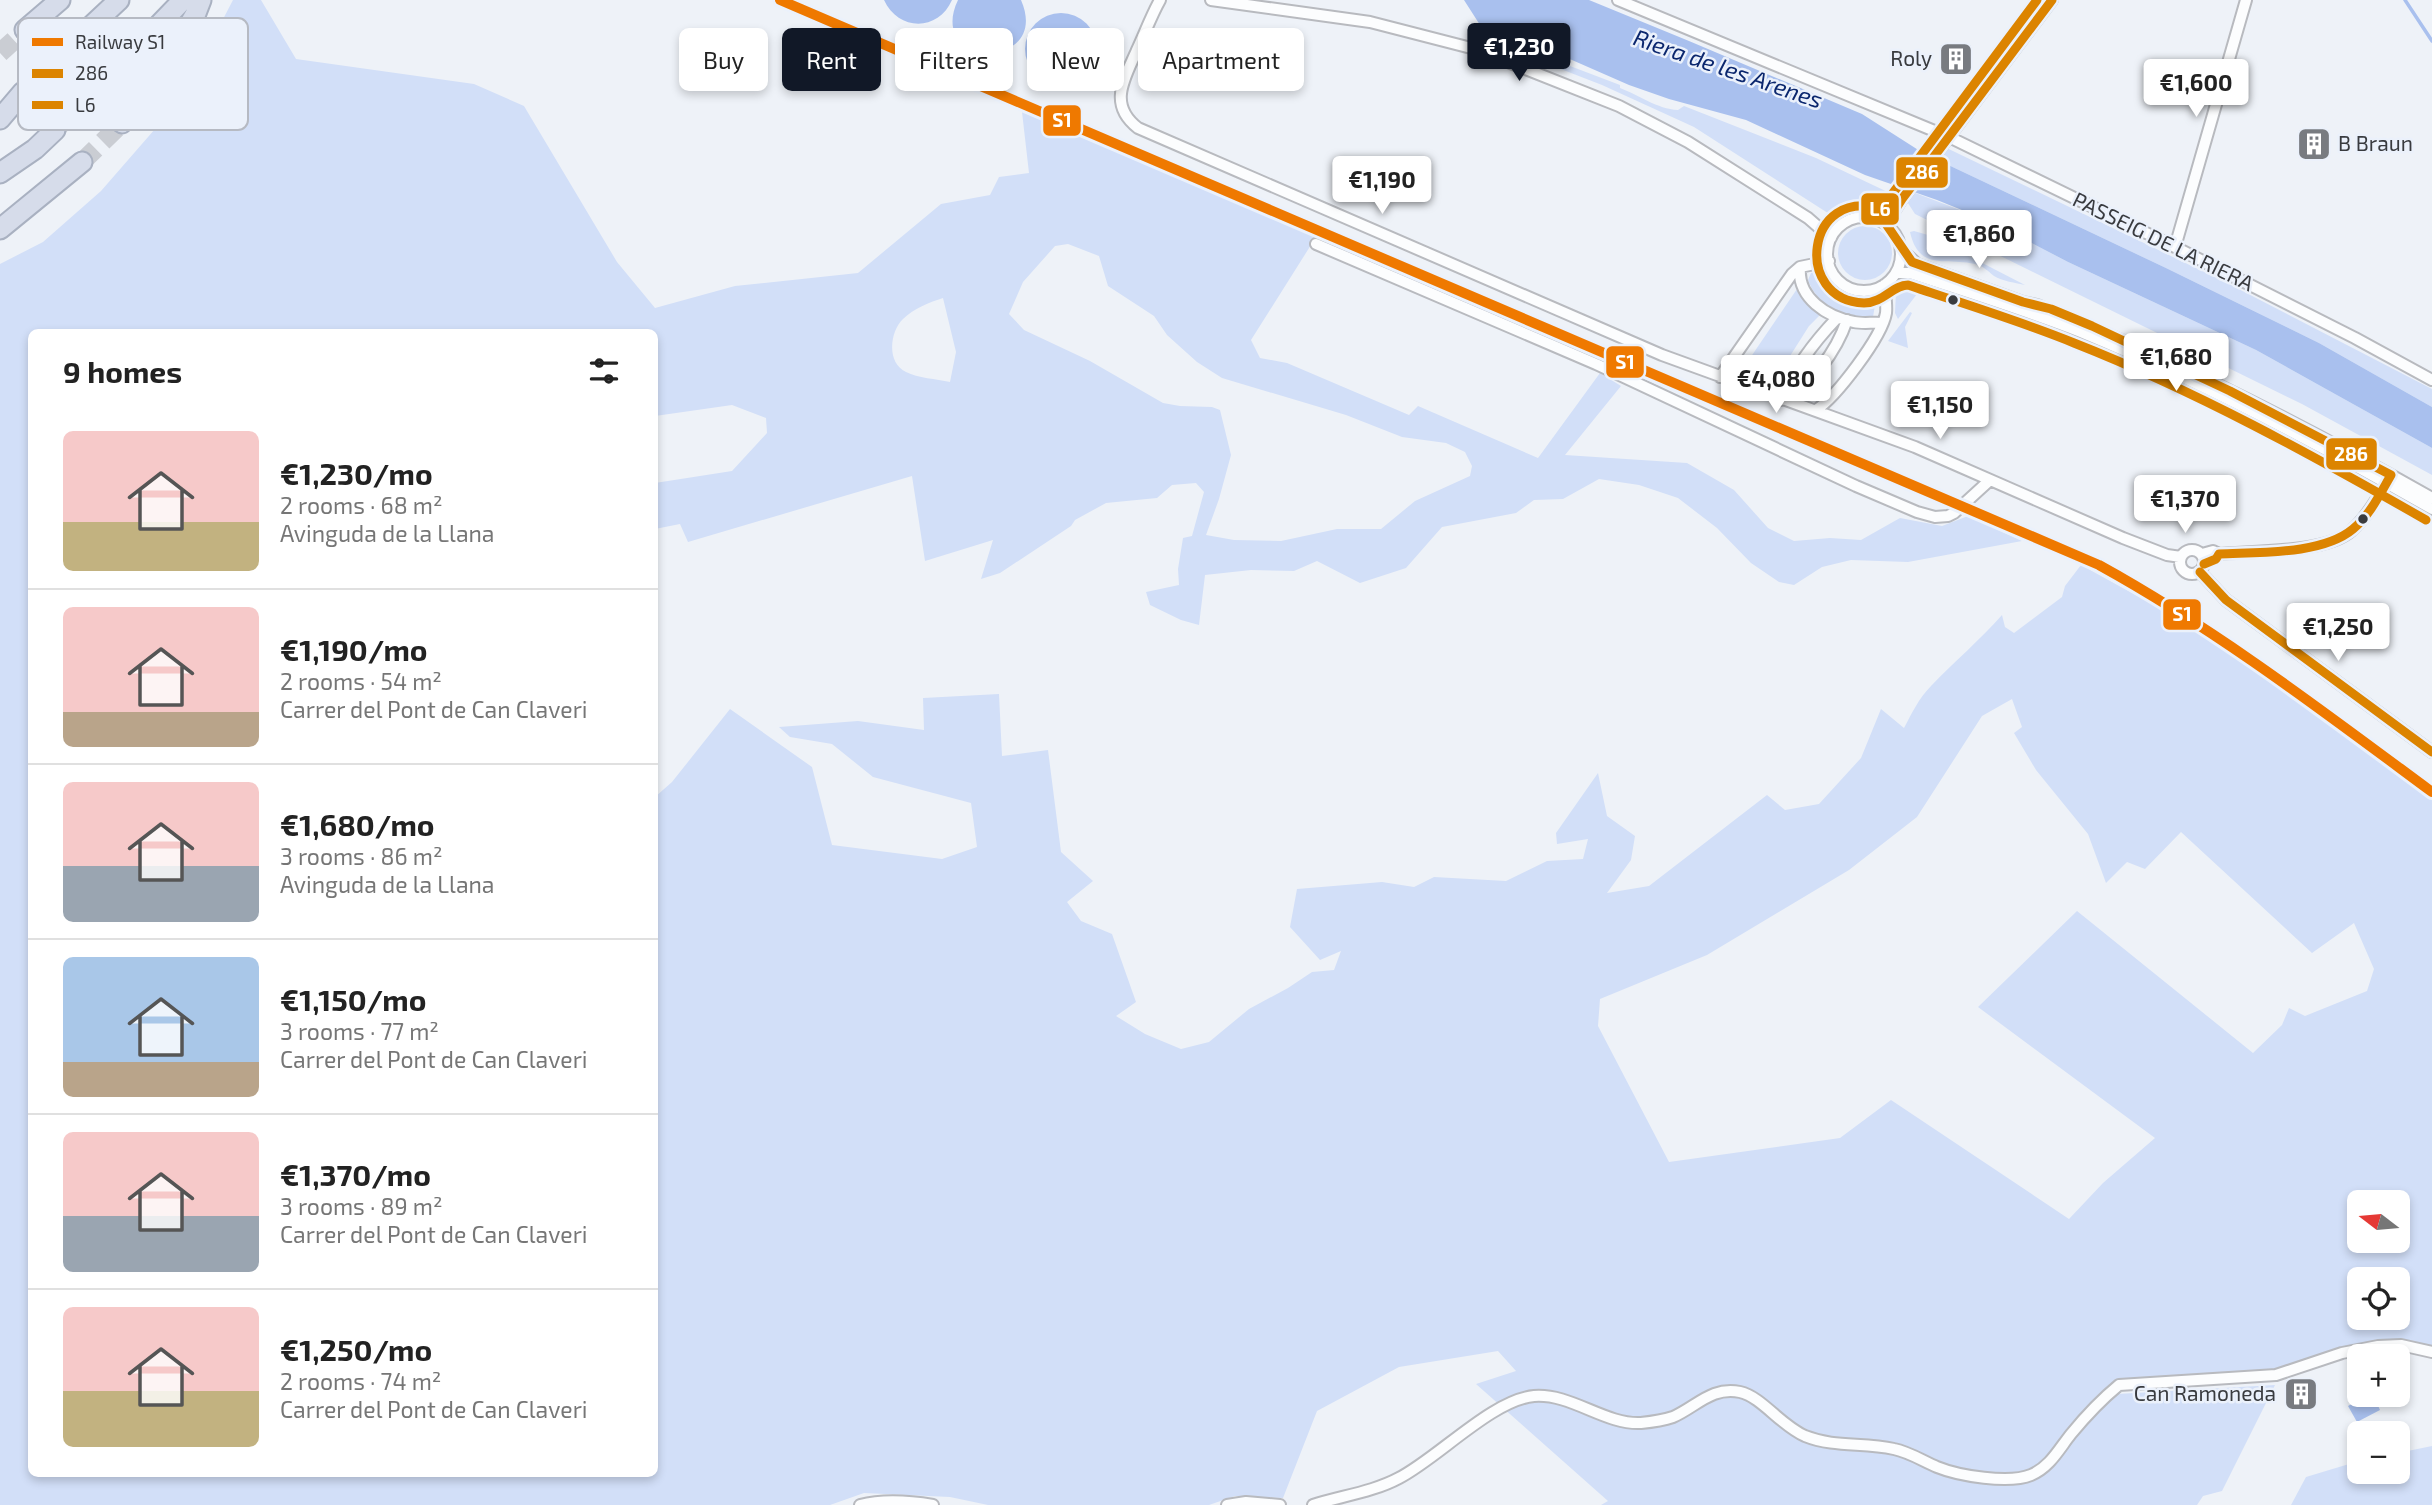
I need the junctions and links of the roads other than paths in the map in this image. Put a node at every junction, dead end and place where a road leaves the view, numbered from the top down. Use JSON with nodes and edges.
{"nodes":[{"id":1,"x":60,"y":0,"type":"edge"},
{"id":2,"x":119,"y":0,"type":"edge"},
{"id":3,"x":183,"y":0,"type":"edge"},
{"id":4,"x":201,"y":0,"type":"edge"},
{"id":5,"x":1211,"y":0,"type":"edge"},
{"id":6,"x":1618,"y":0,"type":"edge"},
{"id":7,"x":2052,"y":0,"type":"edge"},
{"id":8,"x":2246,"y":0,"type":"edge"},
{"id":9,"x":1156,"y":2,"type":"edge"},
{"id":10,"x":39,"y":18,"type":"tunnel mouth"},
{"id":11,"x":99,"y":18,"type":"edge"},
{"id":12,"x":166,"y":18,"type":"edge"},
{"id":13,"x":193,"y":18,"type":"edge"},
{"id":14,"x":18,"y":98,"type":"tunnel mouth"},
{"id":15,"x":0,"y":118,"type":"edge"},
{"id":16,"x":55,"y":130,"type":"tunnel mouth"},
{"id":17,"x":1949,"y":137,"type":"junction"},
{"id":18,"x":82,"y":162,"type":"tunnel mouth"},
{"id":19,"x":0,"y":173,"type":"edge"},
{"id":20,"x":1808,"y":218,"type":"junction"},
{"id":21,"x":1886,"y":224,"type":"junction"},
{"id":22,"x":1838,"y":228,"type":"junction"},
{"id":23,"x":0,"y":229,"type":"edge"},
{"id":24,"x":1831,"y":238,"type":"junction"},
{"id":25,"x":1316,"y":244,"type":"dead end"},
{"id":26,"x":2175,"y":247,"type":"junction"},
{"id":27,"x":1901,"y":249,"type":"junction"},
{"id":28,"x":1829,"y":261,"type":"junction"},
{"id":29,"x":1800,"y":267,"type":"junction"},
{"id":30,"x":1896,"y":272,"type":"junction"},
{"id":31,"x":1884,"y":285,"type":"junction"},
{"id":32,"x":1842,"y":319,"type":"junction"},
{"id":33,"x":1883,"y":323,"type":"junction"},
{"id":34,"x":1720,"y":377,"type":"junction"},
{"id":35,"x":2432,"y":380,"type":"edge"},
{"id":36,"x":1781,"y":400,"type":"junction"},
{"id":37,"x":1816,"y":410,"type":"junction"},
{"id":38,"x":2389,"y":479,"type":"junction"},
{"id":39,"x":1990,"y":480,"type":"junction"},
{"id":40,"x":2432,"y":498,"type":"edge"},
{"id":41,"x":2432,"y":509,"type":"edge"},
{"id":42,"x":2181,"y":557,"type":"junction"},
{"id":43,"x":2202,"y":563,"type":"junction"},
{"id":44,"x":2432,"y":752,"type":"edge"},
{"id":45,"x":2432,"y":1352,"type":"edge"},
{"id":46,"x":860,"y":1505,"type":"edge"},
{"id":47,"x":933,"y":1505,"type":"edge"},
{"id":48,"x":1227,"y":1505,"type":"edge"},
{"id":49,"x":1280,"y":1505,"type":"edge"},
{"id":50,"x":1313,"y":1505,"type":"edge"}],
"edges":[{"from":1,"to":10,"type":"highway"},
{"from":2,"to":11,"type":"highway"},
{"from":3,"to":12,"type":"highway"},
{"from":4,"to":13,"type":"highway"},
{"from":5,"to":20,"type":"street"},
{"from":6,"to":17,"type":"street","name":"PASSEIG DE LA RIERA"},
{"from":7,"to":17,"type":"street"},
{"from":8,"to":26,"type":"street"},
{"from":9,"to":34,"type":"street"},
{"from":14,"to":15,"type":"highway"},
{"from":16,"to":19,"type":"highway"},
{"from":17,"to":21,"type":"street"},
{"from":17,"to":26,"type":"street","name":"PASSEIG DE LA RIERA"},
{"from":18,"to":23,"type":"highway"},
{"from":20,"to":22,"type":"street"},
{"from":20,"to":24,"type":"street"},
{"from":21,"to":22,"type":"street"},
{"from":21,"to":27,"type":"street"},
{"from":22,"to":24,"type":"street"},
{"from":24,"to":28,"type":"street"},
{"from":25,"to":39,"type":"street"},
{"from":26,"to":35,"type":"street","name":"PASSEIG DE LA RIERA"},
{"from":27,"to":30,"type":"street"},
{"from":27,"to":38,"type":"street"},
{"from":28,"to":29,"type":"street"},
{"from":28,"to":31,"type":"street"},
{"from":29,"to":32,"type":"street"},
{"from":29,"to":34,"type":"street"},
{"from":30,"to":31,"type":"street"},
{"from":30,"to":38,"type":"street"},
{"from":31,"to":33,"type":"street"},
{"from":32,"to":33,"type":"street"},
{"from":32,"to":36,"type":"street"},
{"from":32,"to":36,"type":"street"},
{"from":33,"to":37,"type":"street"},
{"from":34,"to":36,"type":"street"},
{"from":36,"to":37,"type":"street"},
{"from":37,"to":39,"type":"street"},
{"from":38,"to":40,"type":"street"},
{"from":38,"to":41,"type":"street"},
{"from":38,"to":43,"type":"street"},
{"from":39,"to":42,"type":"street"},
{"from":42,"to":43,"type":"street"},
{"from":42,"to":43,"type":"street"},
{"from":43,"to":44,"type":"street"},
{"from":45,"to":50,"type":"street"},
{"from":46,"to":47,"type":"street"},
{"from":48,"to":49,"type":"street"}]}
